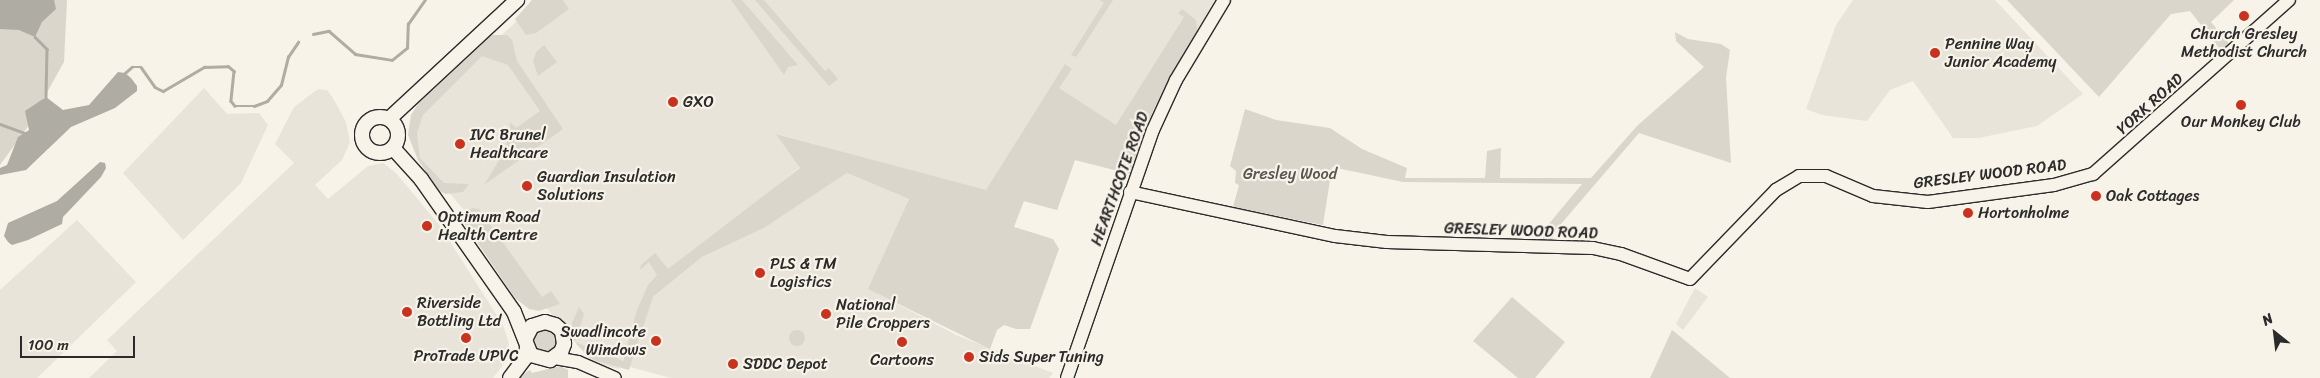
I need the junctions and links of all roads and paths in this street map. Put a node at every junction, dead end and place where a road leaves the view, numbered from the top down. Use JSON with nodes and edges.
{"nodes":[{"id":1,"x":517,"y":0,"type":"edge"},
{"id":2,"x":1224,"y":0,"type":"edge"},
{"id":3,"x":2289,"y":0,"type":"edge"},
{"id":4,"x":389,"y":119,"type":"junction"},
{"id":5,"x":393,"y":148,"type":"junction"},
{"id":6,"x":2099,"y":170,"type":"joint"},
{"id":7,"x":1130,"y":192,"type":"junction"},
{"id":8,"x":514,"y":312,"type":"junction"},
{"id":9,"x":538,"y":323,"type":"junction"},
{"id":10,"x":526,"y":343,"type":"junction"},
{"id":11,"x":564,"y":344,"type":"junction"},
{"id":12,"x":548,"y":359,"type":"junction"},
{"id":13,"x":578,"y":362,"type":"junction"},
{"id":14,"x":513,"y":375,"type":"edge"},
{"id":15,"x":615,"y":378,"type":"edge"},
{"id":16,"x":1067,"y":378,"type":"edge"}],
"edges":[{"from":1,"to":4,"type":"main road"},
{"from":2,"to":7,"type":"street","name":"HEARTHCOTE ROAD"},
{"from":3,"to":6,"type":"street","name":"YORK ROAD"},
{"from":4,"to":5,"type":"main road"},
{"from":4,"to":5,"type":"main road"},
{"from":5,"to":8,"type":"main road"},
{"from":6,"to":7,"type":"street","name":"GRESLEY WOOD ROAD"},
{"from":7,"to":16,"type":"street","name":"HEARTHCOTE ROAD"},
{"from":8,"to":9,"type":"main road"},
{"from":8,"to":10,"type":"main road"},
{"from":9,"to":10,"type":"main road"},
{"from":9,"to":11,"type":"main road"},
{"from":10,"to":12,"type":"main road"},
{"from":10,"to":14,"type":"main road"},
{"from":11,"to":12,"type":"main road"},
{"from":11,"to":13,"type":"street"},
{"from":12,"to":13,"type":"street"},
{"from":12,"to":14,"type":"main road"},
{"from":13,"to":15,"type":"street"}]}
